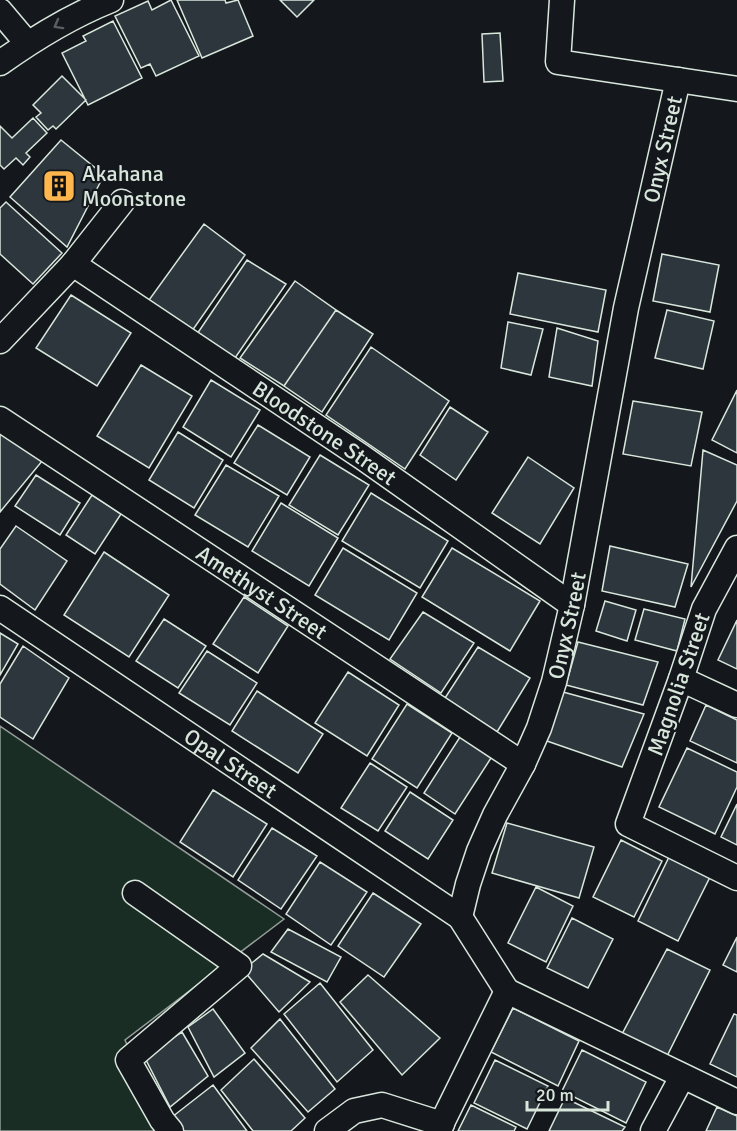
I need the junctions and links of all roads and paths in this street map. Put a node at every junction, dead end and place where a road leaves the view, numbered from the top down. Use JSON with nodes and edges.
{"nodes":[{"id":1,"x":111,"y":0,"type":"edge"},
{"id":2,"x":562,"y":0,"type":"edge"},
{"id":3,"x":0,"y":11,"type":"edge"},
{"id":4,"x":27,"y":44,"type":"junction"},
{"id":5,"x":0,"y":63,"type":"edge"},
{"id":6,"x":678,"y":80,"type":"junction"},
{"id":7,"x":737,"y":89,"type":"edge"},
{"id":8,"x":122,"y":202,"type":"dead end"},
{"id":9,"x":74,"y":264,"type":"junction"},
{"id":10,"x":0,"y":341,"type":"edge"},
{"id":11,"x":0,"y":419,"type":"edge"},
{"id":12,"x":737,"y":548,"type":"edge"},
{"id":13,"x":572,"y":605,"type":"junction"},
{"id":14,"x":0,"y":608,"type":"edge"},
{"id":15,"x":681,"y":679,"type":"junction"},
{"id":16,"x":737,"y":705,"type":"edge"},
{"id":17,"x":523,"y":764,"type":"junction"},
{"id":18,"x":737,"y":878,"type":"edge"},
{"id":19,"x":135,"y":893,"type":"dead end"},
{"id":20,"x":460,"y":917,"type":"junction"},
{"id":21,"x":507,"y":991,"type":"junction"},
{"id":22,"x":682,"y":1077,"type":"junction"},
{"id":23,"x":737,"y":1102,"type":"edge"},
{"id":24,"x":440,"y":1128,"type":"edge"},
{"id":25,"x":171,"y":1131,"type":"edge"},
{"id":26,"x":327,"y":1131,"type":"edge"},
{"id":27,"x":653,"y":1131,"type":"edge"}],
"edges":[{"from":1,"to":4,"type":"street","one_way":true},
{"from":2,"to":6,"type":"street"},
{"from":3,"to":4,"type":"street"},
{"from":4,"to":5,"type":"street"},
{"from":6,"to":7,"type":"street"},
{"from":6,"to":13,"type":"street","name":"Onyx Street"},
{"from":8,"to":9,"type":"street"},
{"from":9,"to":10,"type":"street"},
{"from":9,"to":13,"type":"street","name":"Bloodstone Street"},
{"from":11,"to":17,"type":"street","name":"Amethyst Street"},
{"from":12,"to":15,"type":"street","name":"Magnolia Street"},
{"from":13,"to":17,"type":"street","name":"Onyx Street"},
{"from":14,"to":20,"type":"street","name":"Opal Street"},
{"from":15,"to":16,"type":"street"},
{"from":15,"to":18,"type":"street","name":"Magnolia Street"},
{"from":17,"to":20,"type":"street","name":"Onyx Street"},
{"from":19,"to":25,"type":"street"},
{"from":20,"to":21,"type":"street"},
{"from":21,"to":22,"type":"street"},
{"from":21,"to":24,"type":"street"},
{"from":22,"to":23,"type":"street"},
{"from":22,"to":27,"type":"street"},
{"from":24,"to":26,"type":"street"}]}
